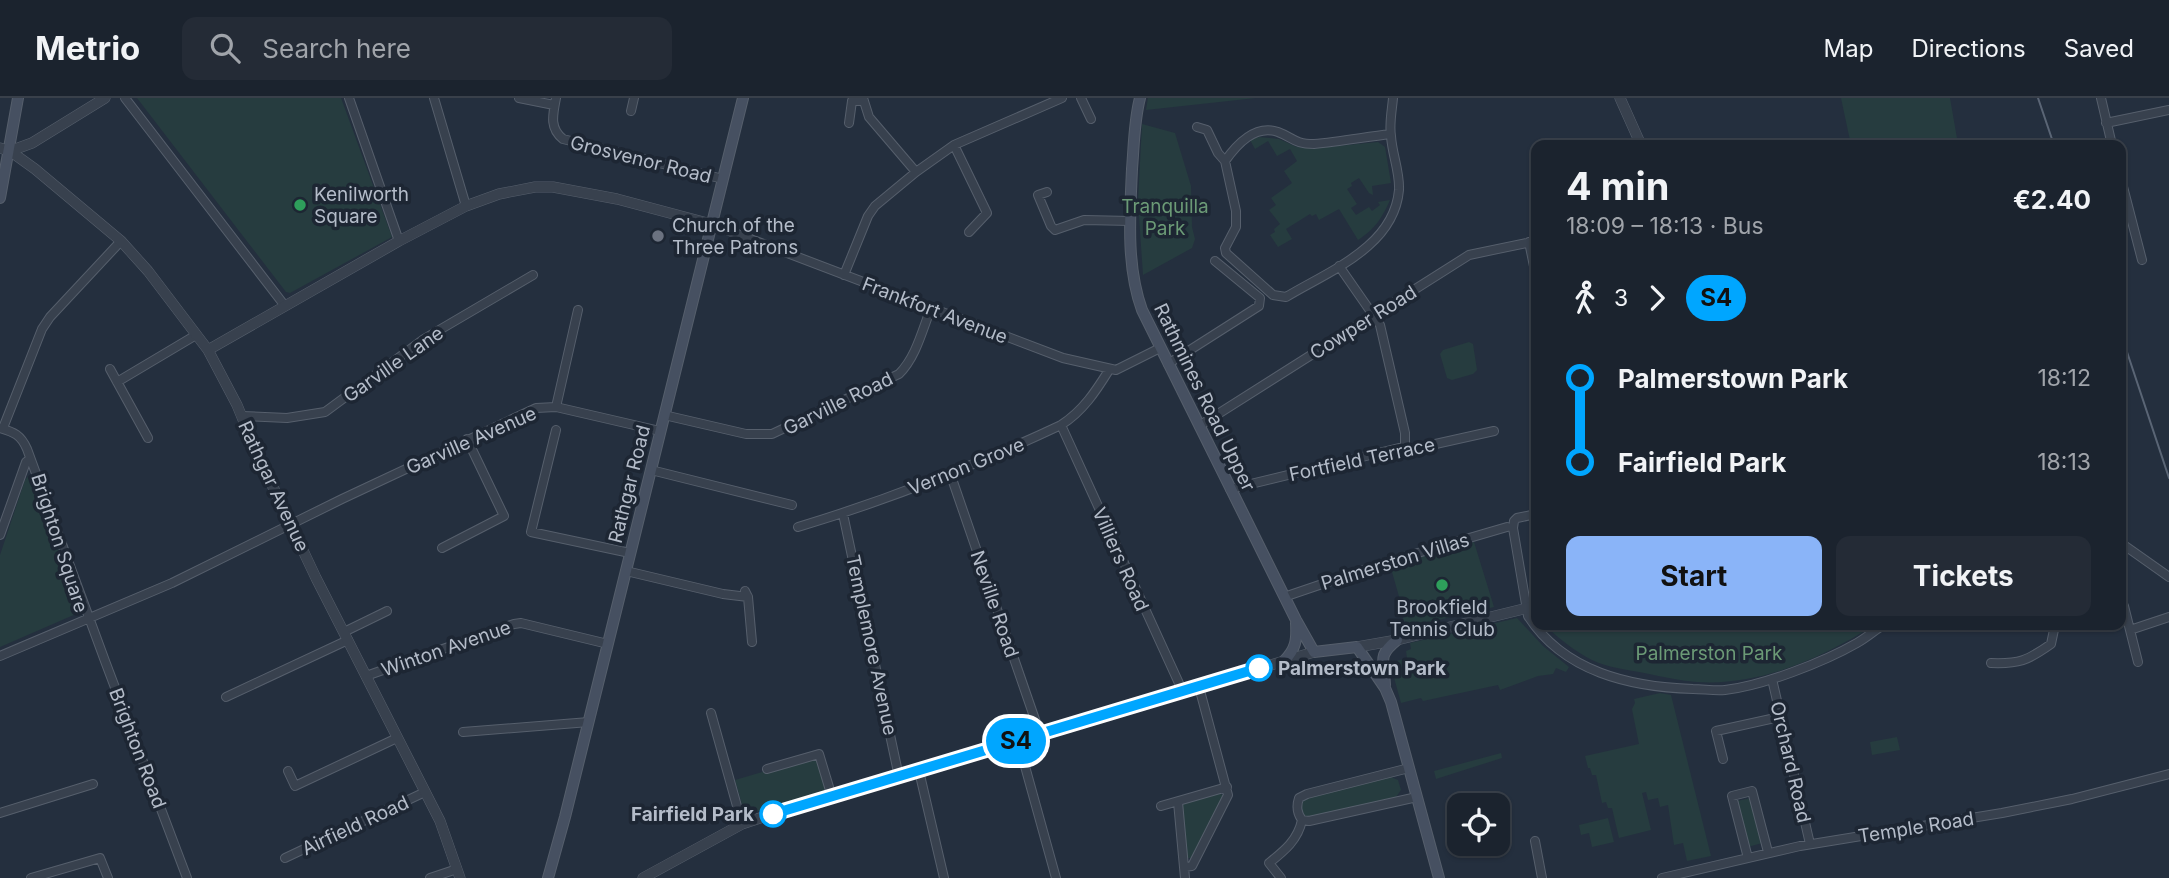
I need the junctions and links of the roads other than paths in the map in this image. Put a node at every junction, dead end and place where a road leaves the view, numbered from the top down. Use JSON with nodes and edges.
{"nodes":[{"id":1,"x":18,"y":98,"type":"edge"},
{"id":2,"x":105,"y":98,"type":"edge"},
{"id":3,"x":125,"y":98,"type":"edge"},
{"id":4,"x":349,"y":98,"type":"edge"},
{"id":5,"x":435,"y":98,"type":"edge"},
{"id":6,"x":519,"y":98,"type":"edge"},
{"id":7,"x":634,"y":98,"type":"edge"},
{"id":8,"x":743,"y":98,"type":"edge"},
{"id":9,"x":1062,"y":98,"type":"edge"},
{"id":10,"x":1081,"y":98,"type":"edge"},
{"id":11,"x":1140,"y":98,"type":"edge"},
{"id":12,"x":1393,"y":98,"type":"edge"},
{"id":13,"x":1620,"y":98,"type":"edge"},
{"id":14,"x":2101,"y":98,"type":"edge"},
{"id":15,"x":864,"y":99,"type":"edge"},
{"id":16,"x":555,"y":102,"type":"edge"},
{"id":17,"x":2169,"y":110,"type":"edge"},
{"id":18,"x":631,"y":111,"type":"dead end"},
{"id":19,"x":1091,"y":119,"type":"dead end"},
{"id":20,"x":849,"y":123,"type":"dead end"},
{"id":21,"x":2106,"y":123,"type":"junction"},
{"id":22,"x":1197,"y":127,"type":"dead end"},
{"id":23,"x":1390,"y":134,"type":"junction"},
{"id":24,"x":1639,"y":140,"type":"edge"},
{"id":25,"x":2111,"y":140,"type":"edge"},
{"id":26,"x":954,"y":145,"type":"junction"},
{"id":27,"x":5,"y":150,"type":"edge"},
{"id":28,"x":1225,"y":161,"type":"junction"},
{"id":29,"x":916,"y":172,"type":"junction"},
{"id":30,"x":723,"y":179,"type":"junction"},
{"id":31,"x":1047,"y":191,"type":"dead end"},
{"id":32,"x":0,"y":198,"type":"edge"},
{"id":33,"x":2126,"y":198,"type":"edge"},
{"id":34,"x":466,"y":206,"type":"junction"},
{"id":35,"x":1131,"y":221,"type":"junction"},
{"id":36,"x":711,"y":224,"type":"junction"},
{"id":37,"x":969,"y":232,"type":"dead end"},
{"id":38,"x":121,"y":241,"type":"junction"},
{"id":39,"x":400,"y":241,"type":"junction"},
{"id":40,"x":1531,"y":241,"type":"edge"},
{"id":41,"x":2142,"y":260,"type":"dead end"},
{"id":42,"x":1215,"y":261,"type":"dead end"},
{"id":43,"x":1339,"y":266,"type":"junction"},
{"id":44,"x":533,"y":275,"type":"dead end"},
{"id":45,"x":844,"y":275,"type":"junction"},
{"id":46,"x":285,"y":306,"type":"junction"},
{"id":47,"x":931,"y":309,"type":"junction"},
{"id":48,"x":578,"y":310,"type":"dead end"},
{"id":49,"x":1372,"y":315,"type":"junction"},
{"id":50,"x":196,"y":335,"type":"junction"},
{"id":51,"x":1160,"y":348,"type":"junction"},
{"id":52,"x":208,"y":350,"type":"junction"},
{"id":53,"x":1168,"y":364,"type":"junction"},
{"id":54,"x":110,"y":369,"type":"dead end"},
{"id":55,"x":1109,"y":370,"type":"junction"},
{"id":56,"x":117,"y":382,"type":"junction"},
{"id":57,"x":556,"y":407,"type":"junction"},
{"id":58,"x":664,"y":415,"type":"junction"},
{"id":59,"x":242,"y":416,"type":"junction"},
{"id":60,"x":1061,"y":425,"type":"junction"},
{"id":61,"x":1199,"y":426,"type":"junction"},
{"id":62,"x":1,"y":428,"type":"edge"},
{"id":63,"x":556,"y":430,"type":"dead end"},
{"id":64,"x":660,"y":431,"type":"junction"},
{"id":65,"x":1494,"y":431,"type":"dead end"},
{"id":66,"x":148,"y":438,"type":"dead end"},
{"id":67,"x":467,"y":439,"type":"junction"},
{"id":68,"x":1405,"y":449,"type":"junction"},
{"id":69,"x":30,"y":459,"type":"junction"},
{"id":70,"x":651,"y":470,"type":"junction"},
{"id":71,"x":950,"y":474,"type":"junction"},
{"id":72,"x":1230,"y":489,"type":"junction"},
{"id":73,"x":792,"y":505,"type":"dead end"},
{"id":74,"x":843,"y":514,"type":"junction"},
{"id":75,"x":1531,"y":515,"type":"edge"},
{"id":76,"x":291,"y":525,"type":"junction"},
{"id":77,"x":798,"y":527,"type":"dead end"},
{"id":78,"x":1507,"y":527,"type":"dead end"},
{"id":79,"x":0,"y":535,"type":"edge"},
{"id":80,"x":2126,"y":547,"type":"edge"},
{"id":81,"x":442,"y":548,"type":"dead end"},
{"id":82,"x":631,"y":552,"type":"junction"},
{"id":83,"x":626,"y":571,"type":"junction"},
{"id":84,"x":2169,"y":577,"type":"edge"},
{"id":85,"x":1284,"y":597,"type":"junction"},
{"id":86,"x":1531,"y":607,"type":"edge"},
{"id":87,"x":387,"y":611,"type":"dead end"},
{"id":88,"x":2126,"y":614,"type":"edge"},
{"id":89,"x":89,"y":617,"type":"junction"},
{"id":90,"x":2169,"y":617,"type":"edge"},
{"id":91,"x":1296,"y":621,"type":"junction"},
{"id":92,"x":1537,"y":630,"type":"edge"},
{"id":93,"x":1876,"y":630,"type":"edge"},
{"id":94,"x":2054,"y":630,"type":"edge"},
{"id":95,"x":2130,"y":631,"type":"junction"},
{"id":96,"x":346,"y":636,"type":"junction"},
{"id":97,"x":1397,"y":639,"type":"junction"},
{"id":98,"x":752,"y":642,"type":"dead end"},
{"id":99,"x":608,"y":644,"type":"junction"},
{"id":100,"x":1357,"y":646,"type":"junction"},
{"id":101,"x":1314,"y":652,"type":"junction"},
{"id":102,"x":0,"y":656,"type":"edge"},
{"id":103,"x":1284,"y":661,"type":"junction"},
{"id":104,"x":2138,"y":662,"type":"dead end"},
{"id":105,"x":1991,"y":663,"type":"dead end"},
{"id":106,"x":366,"y":676,"type":"junction"},
{"id":107,"x":1772,"y":680,"type":"junction"},
{"id":108,"x":1199,"y":687,"type":"junction"},
{"id":109,"x":1385,"y":688,"type":"junction"},
{"id":110,"x":1183,"y":692,"type":"junction"},
{"id":111,"x":226,"y":697,"type":"dead end"},
{"id":112,"x":711,"y":713,"type":"dead end"},
{"id":113,"x":1780,"y":717,"type":"junction"},
{"id":114,"x":589,"y":722,"type":"junction"},
{"id":115,"x":463,"y":732,"type":"dead end"},
{"id":116,"x":1040,"y":734,"type":"junction"},
{"id":117,"x":397,"y":738,"type":"junction"},
{"id":118,"x":1018,"y":741,"type":"junction"},
{"id":119,"x":1723,"y":759,"type":"dead end"},
{"id":120,"x":1409,"y":768,"type":"junction"},
{"id":121,"x":767,"y":769,"type":"dead end"},
{"id":122,"x":288,"y":771,"type":"dead end"},
{"id":123,"x":919,"y":771,"type":"junction"},
{"id":124,"x":2169,"y":775,"type":"edge"},
{"id":125,"x":899,"y":777,"type":"junction"},
{"id":126,"x":93,"y":784,"type":"dead end"},
{"id":127,"x":1227,"y":787,"type":"junction"},
{"id":128,"x":425,"y":792,"type":"junction"},
{"id":129,"x":832,"y":797,"type":"junction"},
{"id":130,"x":1417,"y":797,"type":"junction"},
{"id":131,"x":1178,"y":802,"type":"junction"},
{"id":132,"x":1161,"y":806,"type":"dead end"},
{"id":133,"x":0,"y":813,"type":"edge"},
{"id":134,"x":1302,"y":820,"type":"junction"},
{"id":135,"x":742,"y":824,"type":"junction"},
{"id":136,"x":1535,"y":841,"type":"dead end"},
{"id":137,"x":1810,"y":844,"type":"junction"},
{"id":138,"x":1768,"y":852,"type":"junction"},
{"id":139,"x":285,"y":858,"type":"dead end"},
{"id":140,"x":1748,"y":858,"type":"junction"},
{"id":141,"x":1184,"y":867,"type":"junction"},
{"id":142,"x":458,"y":873,"type":"edge"},
{"id":143,"x":31,"y":878,"type":"edge"},
{"id":144,"x":108,"y":878,"type":"edge"},
{"id":145,"x":187,"y":878,"type":"edge"},
{"id":146,"x":430,"y":878,"type":"edge"},
{"id":147,"x":548,"y":878,"type":"edge"},
{"id":148,"x":643,"y":878,"type":"edge"},
{"id":149,"x":944,"y":878,"type":"edge"},
{"id":150,"x":1056,"y":878,"type":"edge"},
{"id":151,"x":1185,"y":878,"type":"edge"},
{"id":152,"x":1281,"y":878,"type":"edge"},
{"id":153,"x":1438,"y":878,"type":"edge"},
{"id":154,"x":1542,"y":878,"type":"edge"},
{"id":155,"x":1662,"y":878,"type":"edge"}],
"edges":[{"from":1,"to":27,"type":"main road"},
{"from":2,"to":27,"type":"street"},
{"from":3,"to":46,"type":"street"},
{"from":4,"to":39,"type":"street"},
{"from":5,"to":34,"type":"street"},
{"from":6,"to":16,"type":"street"},
{"from":7,"to":18,"type":"street"},
{"from":8,"to":30,"type":"main road","name":"Rathgar Road"},
{"from":9,"to":26,"type":"street"},
{"from":10,"to":19,"type":"street"},
{"from":11,"to":35,"type":"main road","name":"Rathmines Road Upper"},
{"from":12,"to":23,"type":"street"},
{"from":13,"to":24,"type":"street"},
{"from":14,"to":21,"type":"street"},
{"from":15,"to":20,"type":"street"},
{"from":15,"to":29,"type":"street"},
{"from":16,"to":30,"type":"street","name":"Grosvenor Road"},
{"from":17,"to":21,"type":"street"},
{"from":21,"to":25,"type":"street"},
{"from":22,"to":28,"type":"street"},
{"from":23,"to":28,"type":"street"},
{"from":23,"to":43,"type":"street"},
{"from":26,"to":29,"type":"street"},
{"from":26,"to":37,"type":"street"},
{"from":27,"to":32,"type":"main road"},
{"from":27,"to":38,"type":"street","name":"Rathgar Avenue"},
{"from":28,"to":43,"type":"street"},
{"from":29,"to":45,"type":"street"},
{"from":30,"to":36,"type":"main road","name":"Rathgar Road"},
{"from":31,"to":35,"type":"street"},
{"from":33,"to":41,"type":"street"},
{"from":34,"to":36,"type":"street"},
{"from":34,"to":39,"type":"street"},
{"from":35,"to":51,"type":"main road","name":"Rathmines Road Upper"},
{"from":36,"to":45,"type":"street","name":"Frankfort Avenue"},
{"from":36,"to":58,"type":"main road","name":"Rathgar Road"},
{"from":38,"to":50,"type":"street","name":"Rathgar Avenue"},
{"from":38,"to":62,"type":"street"},
{"from":39,"to":46,"type":"street"},
{"from":40,"to":49,"type":"street","name":"Cowper Road"},
{"from":42,"to":53,"type":"street"},
{"from":43,"to":49,"type":"street"},
{"from":44,"to":59,"type":"street","name":"Garville Lane"},
{"from":45,"to":47,"type":"street","name":"Frankfort Avenue"},
{"from":46,"to":52,"type":"street"},
{"from":47,"to":55,"type":"street","name":"Frankfort Avenue"},
{"from":47,"to":58,"type":"street","name":"Garville Road"},
{"from":48,"to":57,"type":"street"},
{"from":49,"to":61,"type":"street","name":"Cowper Road"},
{"from":49,"to":68,"type":"street"},
{"from":50,"to":52,"type":"street","name":"Rathgar Avenue"},
{"from":50,"to":56,"type":"street"},
{"from":51,"to":53,"type":"main road","name":"Rathmines Road Upper"},
{"from":51,"to":55,"type":"street"},
{"from":52,"to":59,"type":"street","name":"Rathgar Avenue"},
{"from":53,"to":61,"type":"main road","name":"Rathmines Road Upper"},
{"from":54,"to":56,"type":"street"},
{"from":55,"to":60,"type":"street","name":"Vernon Grove"},
{"from":56,"to":66,"type":"street"},
{"from":57,"to":64,"type":"street","name":"Garville Avenue"},
{"from":57,"to":67,"type":"street","name":"Garville Avenue"},
{"from":58,"to":64,"type":"main road","name":"Rathgar Road"},
{"from":59,"to":76,"type":"street","name":"Rathgar Avenue"},
{"from":60,"to":71,"type":"street","name":"Vernon Grove"},
{"from":60,"to":110,"type":"street","name":"Villiers Road"},
{"from":61,"to":72,"type":"main road","name":"Rathmines Road Upper"},
{"from":62,"to":69,"type":"street","name":"Brighton Square"},
{"from":63,"to":82,"type":"street"},
{"from":64,"to":70,"type":"main road","name":"Rathgar Road"},
{"from":65,"to":68,"type":"street","name":"Fortfield Terrace"},
{"from":67,"to":76,"type":"street","name":"Garville Avenue"},
{"from":67,"to":81,"type":"street"},
{"from":68,"to":72,"type":"street","name":"Fortfield Terrace"},
{"from":69,"to":79,"type":"street","name":"Brighton Square"},
{"from":69,"to":89,"type":"street","name":"Brighton Square"},
{"from":70,"to":73,"type":"street"},
{"from":70,"to":82,"type":"main road","name":"Rathgar Road"},
{"from":71,"to":74,"type":"street","name":"Vernon Grove"},
{"from":71,"to":116,"type":"street","name":"Neville Road"},
{"from":72,"to":85,"type":"main road","name":"Rathmines Road Upper"},
{"from":74,"to":77,"type":"street","name":"Vernon Grove"},
{"from":74,"to":125,"type":"street","name":"Templemore Avenue"},
{"from":75,"to":86,"type":"street"},
{"from":76,"to":89,"type":"street","name":"Garville Avenue"},
{"from":76,"to":96,"type":"street","name":"Rathgar Avenue"},
{"from":78,"to":85,"type":"street","name":"Palmerston Villas"},
{"from":80,"to":84,"type":"street"},
{"from":82,"to":83,"type":"main road","name":"Rathgar Road"},
{"from":83,"to":98,"type":"street"},
{"from":83,"to":99,"type":"main road","name":"Rathgar Road"},
{"from":85,"to":91,"type":"main road","name":"Rathmines Road Upper"},
{"from":86,"to":97,"type":"street"},
{"from":87,"to":96,"type":"street"},
{"from":88,"to":95,"type":"street"},
{"from":89,"to":102,"type":"street","name":"Brighton Square"},
{"from":89,"to":145,"type":"street","name":"Brighton Road"},
{"from":90,"to":95,"type":"street"},
{"from":91,"to":101,"type":"main road","name":"Rathmines Road Upper"},
{"from":91,"to":103,"type":"main road"},
{"from":92,"to":107,"type":"street"},
{"from":93,"to":107,"type":"street"},
{"from":94,"to":105,"type":"street"},
{"from":95,"to":104,"type":"street"},
{"from":96,"to":106,"type":"street","name":"Rathgar Avenue"},
{"from":96,"to":111,"type":"street"},
{"from":97,"to":100,"type":"street"},
{"from":97,"to":109,"type":"main road"},
{"from":99,"to":106,"type":"street","name":"Winton Avenue"},
{"from":99,"to":114,"type":"main road","name":"Rathgar Road"},
{"from":100,"to":101,"type":"main road"},
{"from":100,"to":109,"type":"main road"},
{"from":101,"to":103,"type":"street"},
{"from":103,"to":108,"type":"street"},
{"from":106,"to":117,"type":"street","name":"Rathgar Avenue"},
{"from":107,"to":113,"type":"street","name":"Orchard Road"},
{"from":108,"to":110,"type":"street"},
{"from":108,"to":127,"type":"street"},
{"from":109,"to":120,"type":"main road"},
{"from":110,"to":116,"type":"street"},
{"from":112,"to":135,"type":"street"},
{"from":113,"to":119,"type":"street"},
{"from":113,"to":137,"type":"street","name":"Orchard Road"},
{"from":114,"to":115,"type":"street"},
{"from":114,"to":147,"type":"main road","name":"Rathgar Road"},
{"from":116,"to":118,"type":"street"},
{"from":117,"to":122,"type":"street"},
{"from":117,"to":128,"type":"street","name":"Rathgar Avenue"},
{"from":118,"to":123,"type":"street"},
{"from":118,"to":150,"type":"street"},
{"from":120,"to":130,"type":"main road"},
{"from":120,"to":134,"type":"street"},
{"from":121,"to":129,"type":"street"},
{"from":123,"to":125,"type":"street"},
{"from":123,"to":149,"type":"street"},
{"from":124,"to":137,"type":"street","name":"Temple Road"},
{"from":125,"to":129,"type":"street"},
{"from":126,"to":133,"type":"street"},
{"from":127,"to":131,"type":"street"},
{"from":127,"to":141,"type":"street"},
{"from":128,"to":139,"type":"street","name":"Airfield Road"},
{"from":128,"to":142,"type":"street","name":"Rathgar Avenue"},
{"from":129,"to":135,"type":"street"},
{"from":130,"to":134,"type":"street"},
{"from":130,"to":153,"type":"main road"},
{"from":131,"to":132,"type":"street"},
{"from":131,"to":141,"type":"street"},
{"from":134,"to":152,"type":"street"},
{"from":135,"to":148,"type":"street"},
{"from":136,"to":154,"type":"street"},
{"from":137,"to":138,"type":"street","name":"Temple Road"},
{"from":138,"to":140,"type":"street","name":"Temple Road"},
{"from":138,"to":140,"type":"street"},
{"from":140,"to":155,"type":"street","name":"Temple Road"},
{"from":141,"to":151,"type":"street"},
{"from":142,"to":146,"type":"street"},
{"from":143,"to":144,"type":"street"}]}
